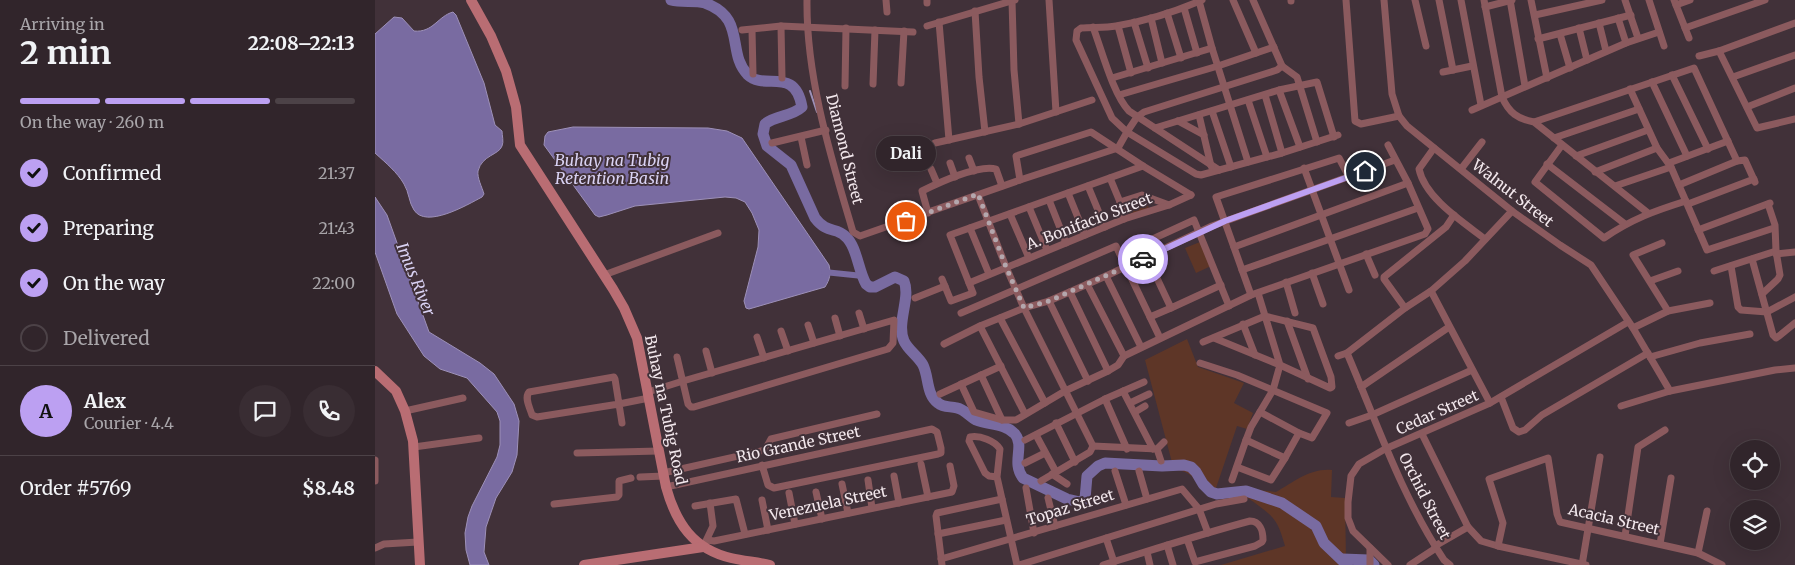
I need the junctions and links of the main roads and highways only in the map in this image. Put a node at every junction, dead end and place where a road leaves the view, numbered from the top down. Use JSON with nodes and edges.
{"nodes":[{"id":1,"x":471,"y":0,"type":"edge"},
{"id":2,"x":375,"y":371,"type":"edge"},
{"id":3,"x":705,"y":544,"type":"junction"},
{"id":4,"x":420,"y":565,"type":"edge"},
{"id":5,"x":584,"y":565,"type":"edge"},
{"id":6,"x":770,"y":565,"type":"edge"}],
"edges":[{"from":1,"to":3,"type":"main road","name":"Buhay na Tubig Road"},
{"from":2,"to":4,"type":"main road"},
{"from":3,"to":5,"type":"main road"},
{"from":3,"to":6,"type":"main road","name":"Buhay na Tubig Road"}]}
